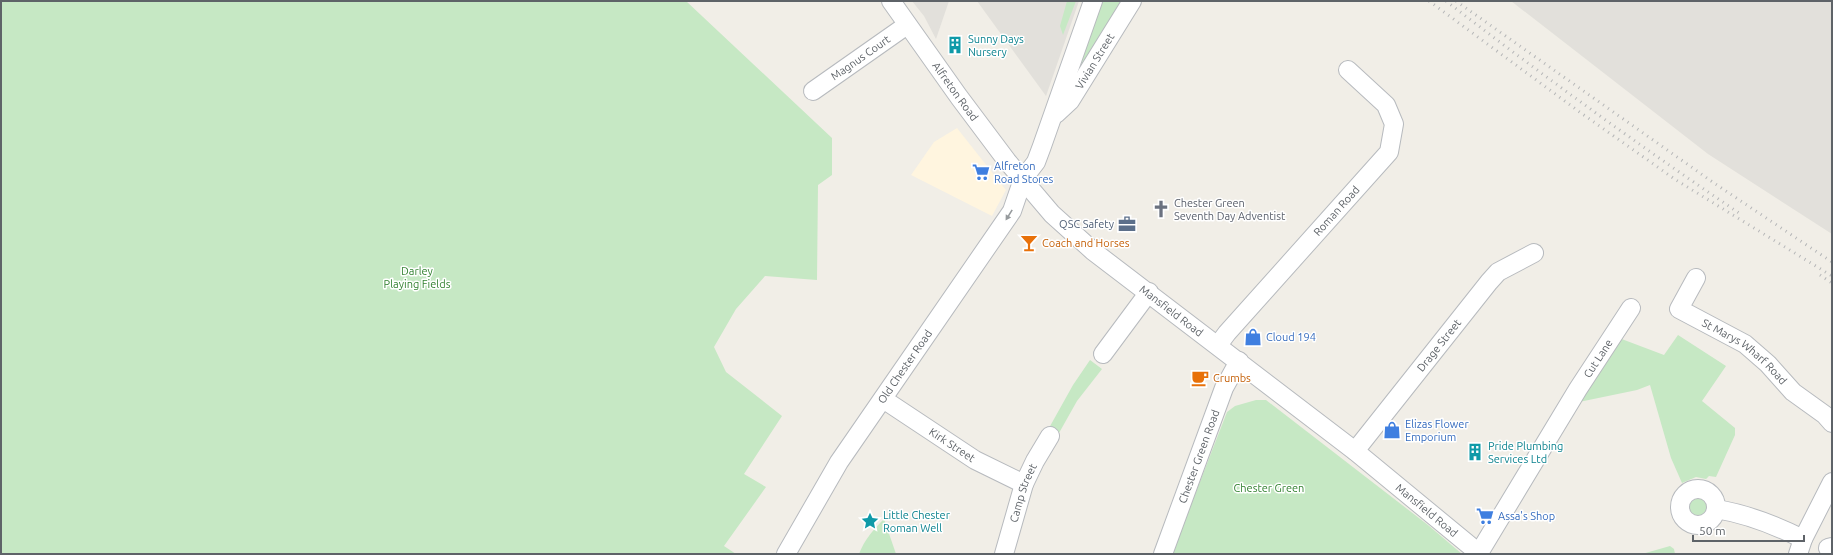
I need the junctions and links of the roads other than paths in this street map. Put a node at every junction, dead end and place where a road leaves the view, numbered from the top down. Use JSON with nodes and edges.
{"nodes":[{"id":1,"x":891,"y":1,"type":"edge"},
{"id":2,"x":1094,"y":1,"type":"edge"},
{"id":3,"x":1132,"y":1,"type":"edge"},
{"id":4,"x":907,"y":25,"type":"junction"},
{"id":5,"x":1348,"y":70,"type":"dead end"},
{"id":6,"x":813,"y":91,"type":"dead end"},
{"id":7,"x":1052,"y":117,"type":"junction"},
{"id":8,"x":1023,"y":179,"type":"junction"},
{"id":9,"x":1534,"y":253,"type":"dead end"},
{"id":10,"x":1696,"y":278,"type":"dead end"},
{"id":11,"x":1149,"y":292,"type":"junction"},
{"id":12,"x":1631,"y":308,"type":"dead end"},
{"id":13,"x":1218,"y":345,"type":"junction"},
{"id":14,"x":1103,"y":354,"type":"dead end"},
{"id":15,"x":1239,"y":361,"type":"junction"},
{"id":16,"x":883,"y":399,"type":"junction"},
{"id":17,"x":1832,"y":423,"type":"edge"},
{"id":18,"x":1050,"y":436,"type":"dead end"},
{"id":19,"x":1355,"y":450,"type":"junction"},
{"id":20,"x":1832,"y":482,"type":"edge"},
{"id":21,"x":1024,"y":484,"type":"junction"},
{"id":22,"x":1716,"y":509,"type":"dead end"},
{"id":23,"x":1800,"y":547,"type":"edge"},
{"id":24,"x":1479,"y":553,"type":"edge"},
{"id":25,"x":786,"y":554,"type":"edge"},
{"id":26,"x":1004,"y":554,"type":"edge"},
{"id":27,"x":1163,"y":554,"type":"edge"}],
"edges":[{"from":1,"to":4,"type":"street","name":"Alfreton Road"},
{"from":2,"to":7,"type":"street"},
{"from":3,"to":7,"type":"street","name":"Vivian Street"},
{"from":4,"to":6,"type":"street","name":"Magnus Court"},
{"from":4,"to":8,"type":"street","name":"Alfreton Road"},
{"from":5,"to":13,"type":"street","name":"Roman Road"},
{"from":7,"to":8,"type":"street"},
{"from":8,"to":11,"type":"street","name":"Mansfield Road"},
{"from":8,"to":16,"type":"street","name":"Old Chester Road","one_way":true},
{"from":9,"to":19,"type":"street","name":"Drage Street"},
{"from":10,"to":17,"type":"street","name":"St Marys Wharf Road"},
{"from":11,"to":13,"type":"street","name":"Mansfield Road"},
{"from":11,"to":14,"type":"street"},
{"from":12,"to":24,"type":"street","name":"Cut Lane"},
{"from":13,"to":15,"type":"street","name":"Mansfield Road"},
{"from":15,"to":19,"type":"street","name":"Mansfield Road"},
{"from":15,"to":27,"type":"street","name":"Chester Green Road"},
{"from":16,"to":21,"type":"street","name":"Kirk Street"},
{"from":16,"to":25,"type":"street","name":"Old Chester Road"},
{"from":18,"to":21,"type":"street","name":"Camp Street"},
{"from":19,"to":24,"type":"street","name":"Mansfield Road"},
{"from":20,"to":23,"type":"street"},
{"from":21,"to":26,"type":"street","name":"Camp Street"},
{"from":22,"to":23,"type":"street"}]}
